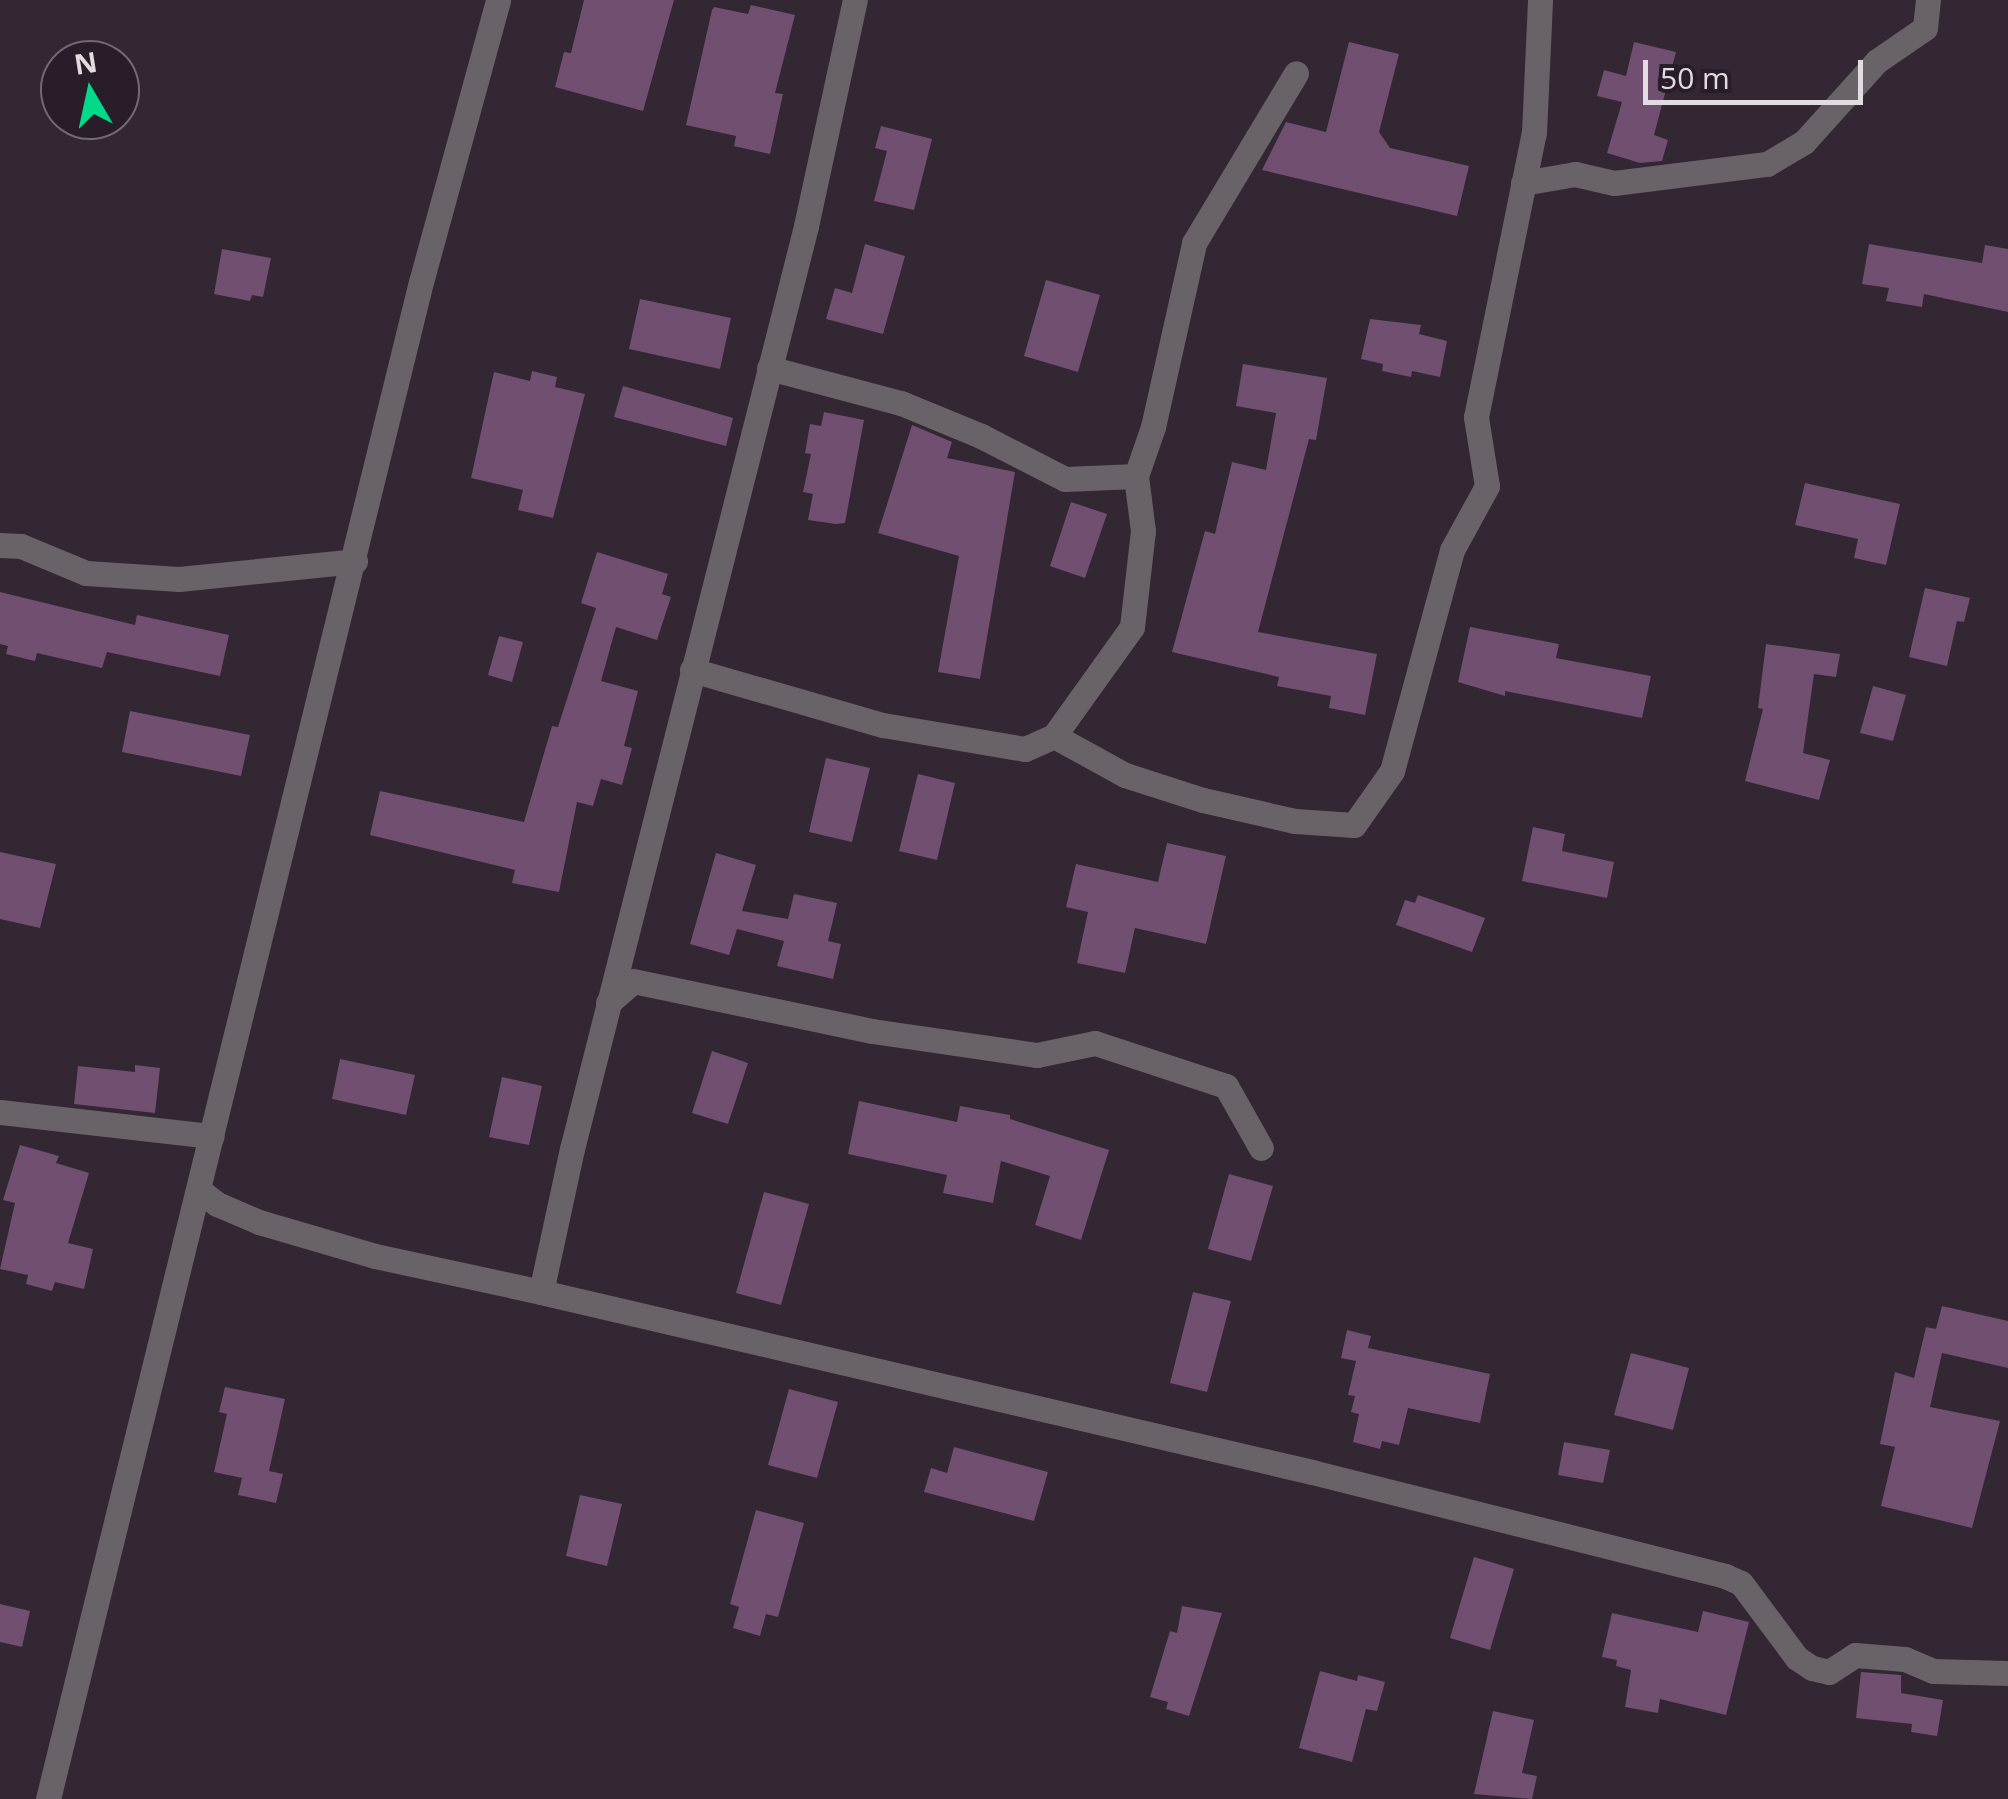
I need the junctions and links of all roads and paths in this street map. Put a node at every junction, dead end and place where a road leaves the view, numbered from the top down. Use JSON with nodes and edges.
{"nodes":[{"id":1,"x":498,"y":0,"type":"edge"},
{"id":2,"x":855,"y":0,"type":"edge"},
{"id":3,"x":1540,"y":0,"type":"edge"},
{"id":4,"x":1928,"y":0,"type":"edge"},
{"id":5,"x":1296,"y":74,"type":"dead end"},
{"id":6,"x":1524,"y":183,"type":"junction"},
{"id":7,"x":770,"y":368,"type":"junction"},
{"id":8,"x":1136,"y":476,"type":"junction"},
{"id":9,"x":0,"y":545,"type":"edge"},
{"id":10,"x":355,"y":561,"type":"junction"},
{"id":11,"x":692,"y":670,"type":"junction"},
{"id":12,"x":1054,"y":736,"type":"junction"},
{"id":13,"x":608,"y":1004,"type":"junction"},
{"id":14,"x":0,"y":1112,"type":"edge"},
{"id":15,"x":212,"y":1136,"type":"junction"},
{"id":16,"x":1260,"y":1148,"type":"dead end"},
{"id":17,"x":199,"y":1190,"type":"junction"},
{"id":18,"x":541,"y":1292,"type":"junction"},
{"id":19,"x":2008,"y":1672,"type":"edge"},
{"id":20,"x":48,"y":1799,"type":"edge"}],
"edges":[{"from":1,"to":10,"type":"street"},
{"from":2,"to":7,"type":"street"},
{"from":3,"to":6,"type":"street"},
{"from":4,"to":6,"type":"street"},
{"from":5,"to":8,"type":"street"},
{"from":6,"to":12,"type":"street"},
{"from":7,"to":8,"type":"street"},
{"from":7,"to":11,"type":"street"},
{"from":8,"to":12,"type":"street"},
{"from":9,"to":10,"type":"street"},
{"from":10,"to":15,"type":"street"},
{"from":11,"to":12,"type":"street"},
{"from":11,"to":13,"type":"street"},
{"from":13,"to":16,"type":"street"},
{"from":13,"to":18,"type":"street"},
{"from":14,"to":15,"type":"street"},
{"from":15,"to":17,"type":"street"},
{"from":17,"to":18,"type":"street"},
{"from":17,"to":20,"type":"street"},
{"from":18,"to":19,"type":"street"}]}
